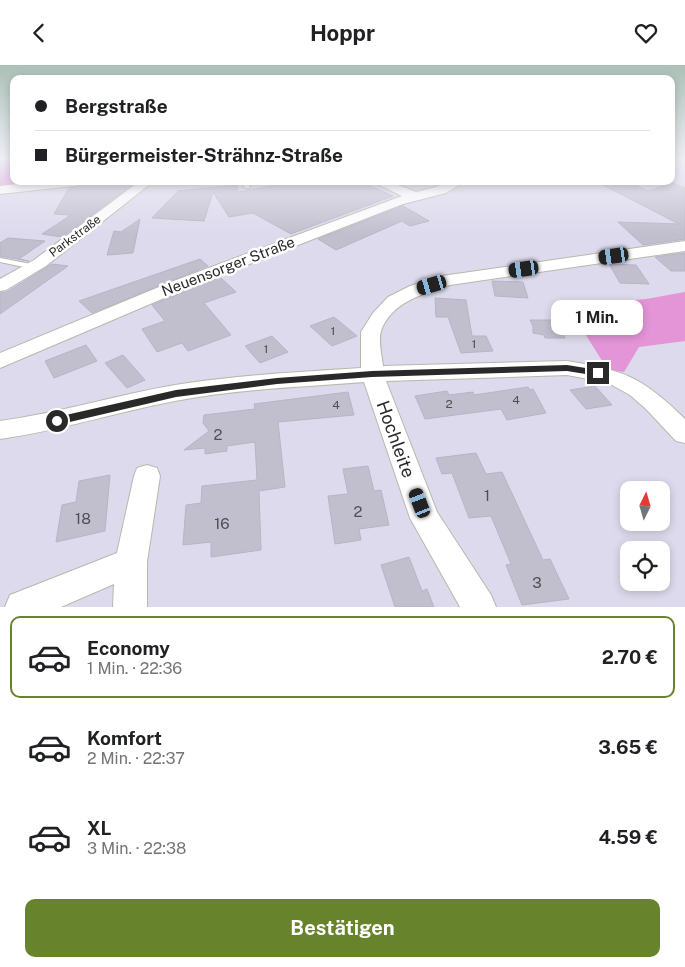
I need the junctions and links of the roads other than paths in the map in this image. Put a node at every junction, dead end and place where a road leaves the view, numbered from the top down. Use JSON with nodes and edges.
{"nodes":[{"id":1,"x":46,"y":185,"type":"edge"},
{"id":2,"x":143,"y":185,"type":"edge"},
{"id":3,"x":387,"y":185,"type":"edge"},
{"id":4,"x":407,"y":185,"type":"edge"},
{"id":5,"x":452,"y":185,"type":"edge"},
{"id":6,"x":0,"y":190,"type":"edge"},
{"id":7,"x":416,"y":197,"type":"junction"},
{"id":8,"x":685,"y":246,"type":"edge"},
{"id":9,"x":0,"y":260,"type":"edge"},
{"id":10,"x":33,"y":267,"type":"junction"},
{"id":11,"x":0,"y":286,"type":"edge"},
{"id":12,"x":0,"y":361,"type":"edge"},
{"id":13,"x":372,"y":374,"type":"junction"},
{"id":14,"x":682,"y":427,"type":"edge"},
{"id":15,"x":0,"y":429,"type":"edge"},
{"id":16,"x":147,"y":476,"type":"dead end"},
{"id":17,"x":131,"y":562,"type":"junction"},
{"id":18,"x":22,"y":607,"type":"edge"},
{"id":19,"x":130,"y":607,"type":"edge"},
{"id":20,"x":479,"y":607,"type":"edge"}],
"edges":[{"from":1,"to":6,"type":"street"},
{"from":2,"to":10,"type":"street","name":"Parkstraße"},
{"from":3,"to":7,"type":"street"},
{"from":4,"to":7,"type":"street"},
{"from":5,"to":7,"type":"street","name":"Neuensorger Straße"},
{"from":7,"to":12,"type":"street","name":"Neuensorger Straße"},
{"from":8,"to":13,"type":"street","name":"Hochleite"},
{"from":9,"to":10,"type":"lane"},
{"from":10,"to":11,"type":"street","name":"Parkstraße"},
{"from":13,"to":14,"type":"street"},
{"from":13,"to":15,"type":"street"},
{"from":13,"to":20,"type":"street","name":"Hochleite"},
{"from":16,"to":17,"type":"street"},
{"from":17,"to":18,"type":"street"},
{"from":17,"to":19,"type":"street"}]}
